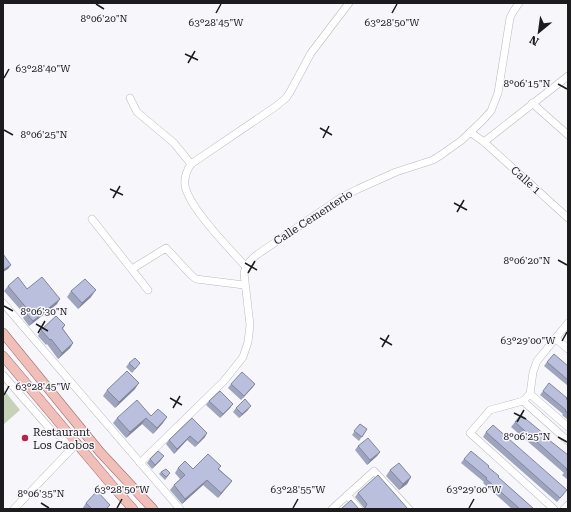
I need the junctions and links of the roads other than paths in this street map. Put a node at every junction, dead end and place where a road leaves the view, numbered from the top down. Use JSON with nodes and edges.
{"nodes":[{"id":1,"x":349,"y":3,"type":"edge"},
{"id":2,"x":519,"y":3,"type":"edge"},
{"id":3,"x":568,"y":76,"type":"edge"},
{"id":4,"x":130,"y":98,"type":"dead end"},
{"id":5,"x":532,"y":103,"type":"junction"},
{"id":6,"x":470,"y":132,"type":"junction"},
{"id":7,"x":568,"y":135,"type":"edge"},
{"id":8,"x":484,"y":142,"type":"junction"},
{"id":9,"x":191,"y":164,"type":"junction"},
{"id":10,"x":568,"y":218,"type":"edge"},
{"id":11,"x":92,"y":219,"type":"dead end"},
{"id":12,"x":246,"y":267,"type":"junction"},
{"id":13,"x":132,"y":269,"type":"junction"},
{"id":14,"x":244,"y":285,"type":"junction"},
{"id":15,"x":148,"y":290,"type":"dead end"},
{"id":16,"x":3,"y":303,"type":"edge"},
{"id":17,"x":568,"y":323,"type":"edge"},
{"id":18,"x":3,"y":333,"type":"edge"},
{"id":19,"x":555,"y":338,"type":"junction"},
{"id":20,"x":568,"y":350,"type":"edge"},
{"id":21,"x":3,"y":356,"type":"edge"},
{"id":22,"x":3,"y":375,"type":"edge"},
{"id":23,"x":530,"y":394,"type":"junction"},
{"id":24,"x":523,"y":401,"type":"junction"},
{"id":25,"x":568,"y":428,"type":"edge"},
{"id":26,"x":85,"y":434,"type":"junction"},
{"id":27,"x":568,"y":441,"type":"edge"},
{"id":28,"x":77,"y":444,"type":"junction"},
{"id":29,"x":140,"y":463,"type":"junction"},
{"id":30,"x":347,"y":495,"type":"junction"},
{"id":31,"x":568,"y":505,"type":"edge"},
{"id":32,"x":175,"y":507,"type":"edge"},
{"id":33,"x":14,"y":509,"type":"edge"},
{"id":34,"x":133,"y":509,"type":"edge"},
{"id":35,"x":153,"y":509,"type":"edge"},
{"id":36,"x":332,"y":509,"type":"edge"},
{"id":37,"x":359,"y":509,"type":"edge"},
{"id":38,"x":409,"y":509,"type":"edge"},
{"id":39,"x":554,"y":509,"type":"edge"},
{"id":40,"x":564,"y":509,"type":"edge"}],
"edges":[{"from":1,"to":9,"type":"street"},
{"from":2,"to":6,"type":"street","name":"Calle Cementerio"},
{"from":3,"to":5,"type":"street"},
{"from":4,"to":9,"type":"street"},
{"from":5,"to":7,"type":"street"},
{"from":5,"to":8,"type":"street"},
{"from":6,"to":8,"type":"street","name":"Calle 1"},
{"from":6,"to":12,"type":"street","name":"Calle Cementerio"},
{"from":8,"to":10,"type":"street","name":"Calle 1"},
{"from":9,"to":12,"type":"street"},
{"from":11,"to":13,"type":"street"},
{"from":12,"to":14,"type":"street"},
{"from":13,"to":14,"type":"street"},
{"from":13,"to":15,"type":"street"},
{"from":14,"to":29,"type":"street"},
{"from":16,"to":29,"type":"street"},
{"from":17,"to":19,"type":"street"},
{"from":18,"to":26,"type":"main road"},
{"from":19,"to":20,"type":"street"},
{"from":19,"to":23,"type":"street"},
{"from":21,"to":28,"type":"main road"},
{"from":22,"to":28,"type":"street"},
{"from":23,"to":24,"type":"street"},
{"from":23,"to":25,"type":"street"},
{"from":24,"to":27,"type":"street"},
{"from":24,"to":39,"type":"street"},
{"from":26,"to":28,"type":"main road"},
{"from":26,"to":35,"type":"main road"},
{"from":28,"to":33,"type":"street"},
{"from":28,"to":34,"type":"main road"},
{"from":29,"to":32,"type":"street"},
{"from":30,"to":36,"type":"street"},
{"from":30,"to":37,"type":"street"},
{"from":30,"to":38,"type":"street"},
{"from":31,"to":40,"type":"street"}]}
